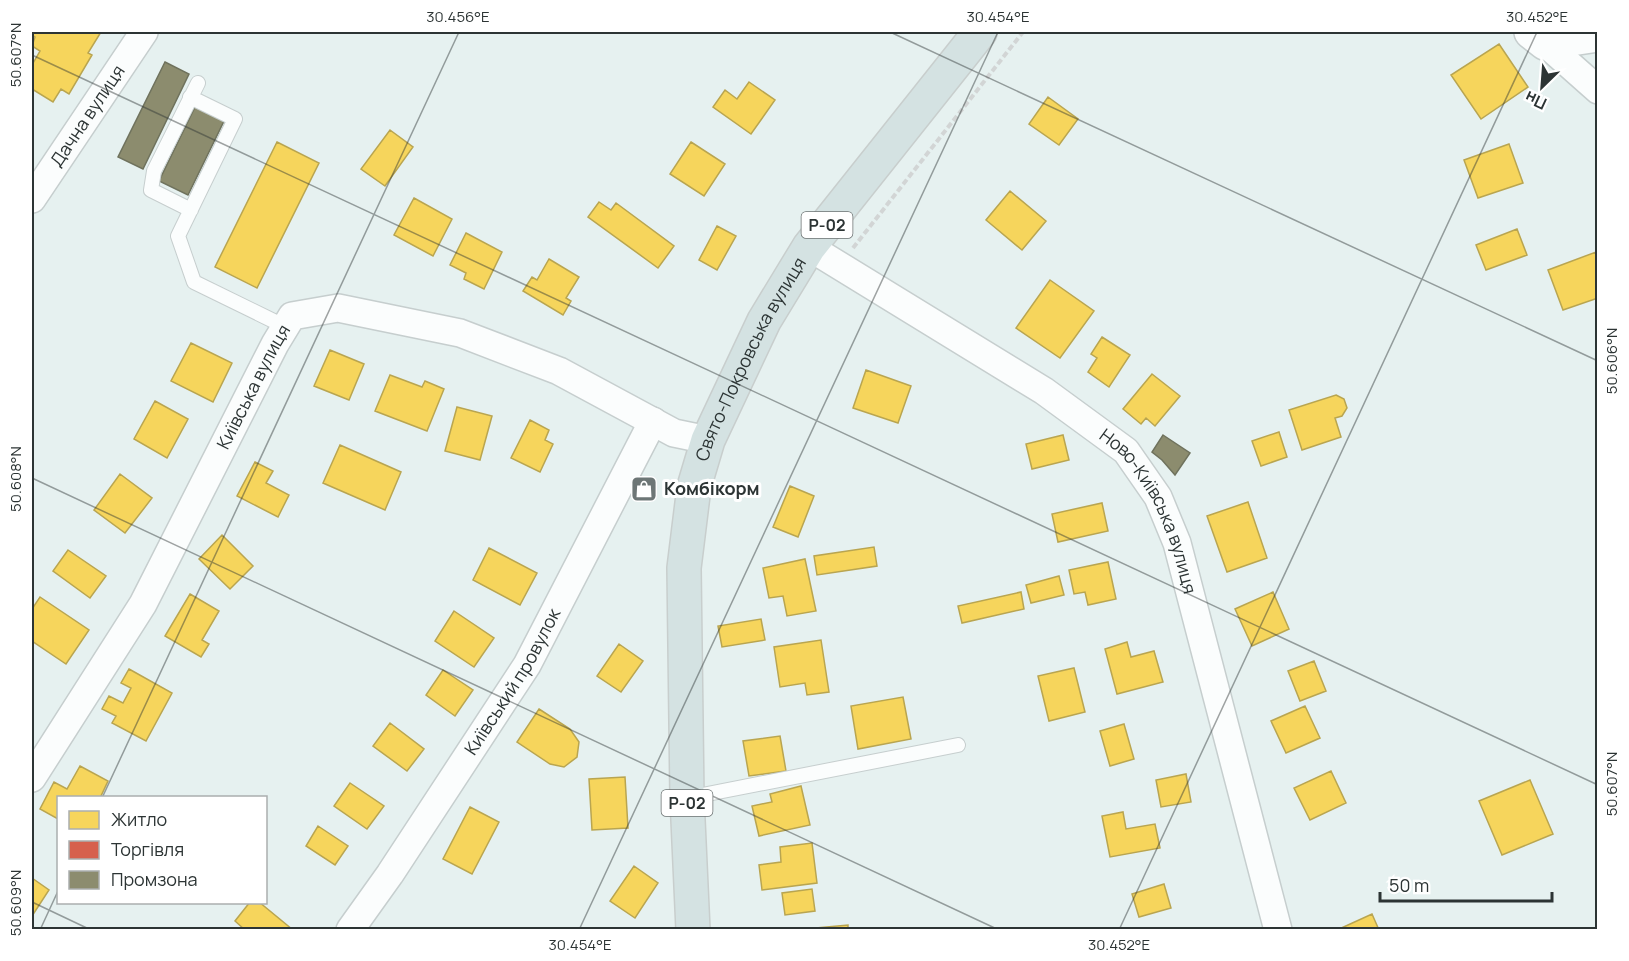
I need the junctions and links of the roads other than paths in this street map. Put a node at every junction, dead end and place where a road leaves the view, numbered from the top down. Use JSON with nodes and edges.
{"nodes":[{"id":1,"x":144,"y":32,"type":"edge"},
{"id":2,"x":980,"y":32,"type":"edge"},
{"id":3,"x":1598,"y":35,"type":"edge"},
{"id":4,"x":1538,"y":37,"type":"edge"},
{"id":5,"x":198,"y":83,"type":"dead end"},
{"id":6,"x":1598,"y":90,"type":"edge"},
{"id":7,"x":190,"y":97,"type":"junction"},
{"id":8,"x":32,"y":199,"type":"edge"},
{"id":9,"x":190,"y":210,"type":"junction"},
{"id":10,"x":809,"y":247,"type":"junction"},
{"id":11,"x":285,"y":327,"type":"junction"},
{"id":12,"x":653,"y":422,"type":"junction"},
{"id":13,"x":708,"y":440,"type":"junction"},
{"id":14,"x":958,"y":745,"type":"dead end"},
{"id":15,"x":32,"y":778,"type":"edge"},
{"id":16,"x":687,"y":798,"type":"junction"},
{"id":17,"x":350,"y":930,"type":"edge"},
{"id":18,"x":693,"y":930,"type":"edge"},
{"id":19,"x":1278,"y":930,"type":"edge"}],
"edges":[{"from":1,"to":8,"type":"street","name":"Дачна вулиця"},
{"from":2,"to":10,"type":"main road","name":"Свято-Покровська вулиця","number":"Р-02"},
{"from":3,"to":4,"type":"street"},
{"from":4,"to":6,"type":"street"},
{"from":5,"to":7,"type":"lane"},
{"from":7,"to":9,"type":"lane"},
{"from":7,"to":9,"type":"lane"},
{"from":9,"to":11,"type":"lane"},
{"from":10,"to":13,"type":"main road","name":"Свято-Покровська вулиця","number":"Р-02"},
{"from":10,"to":19,"type":"street","name":"Ново-Київська вулиця"},
{"from":11,"to":12,"type":"street","name":"Київська вулиця"},
{"from":11,"to":15,"type":"street","name":"Київська вулиця"},
{"from":12,"to":13,"type":"street","name":"Київська вулиця"},
{"from":12,"to":17,"type":"street","name":"Київський провулок"},
{"from":13,"to":16,"type":"main road","name":"Свято-Покровська вулиця","number":"Р-02"},
{"from":14,"to":16,"type":"lane"},
{"from":16,"to":18,"type":"main road","name":"Свято-Покровська вулиця","number":"Р-02"}]}
